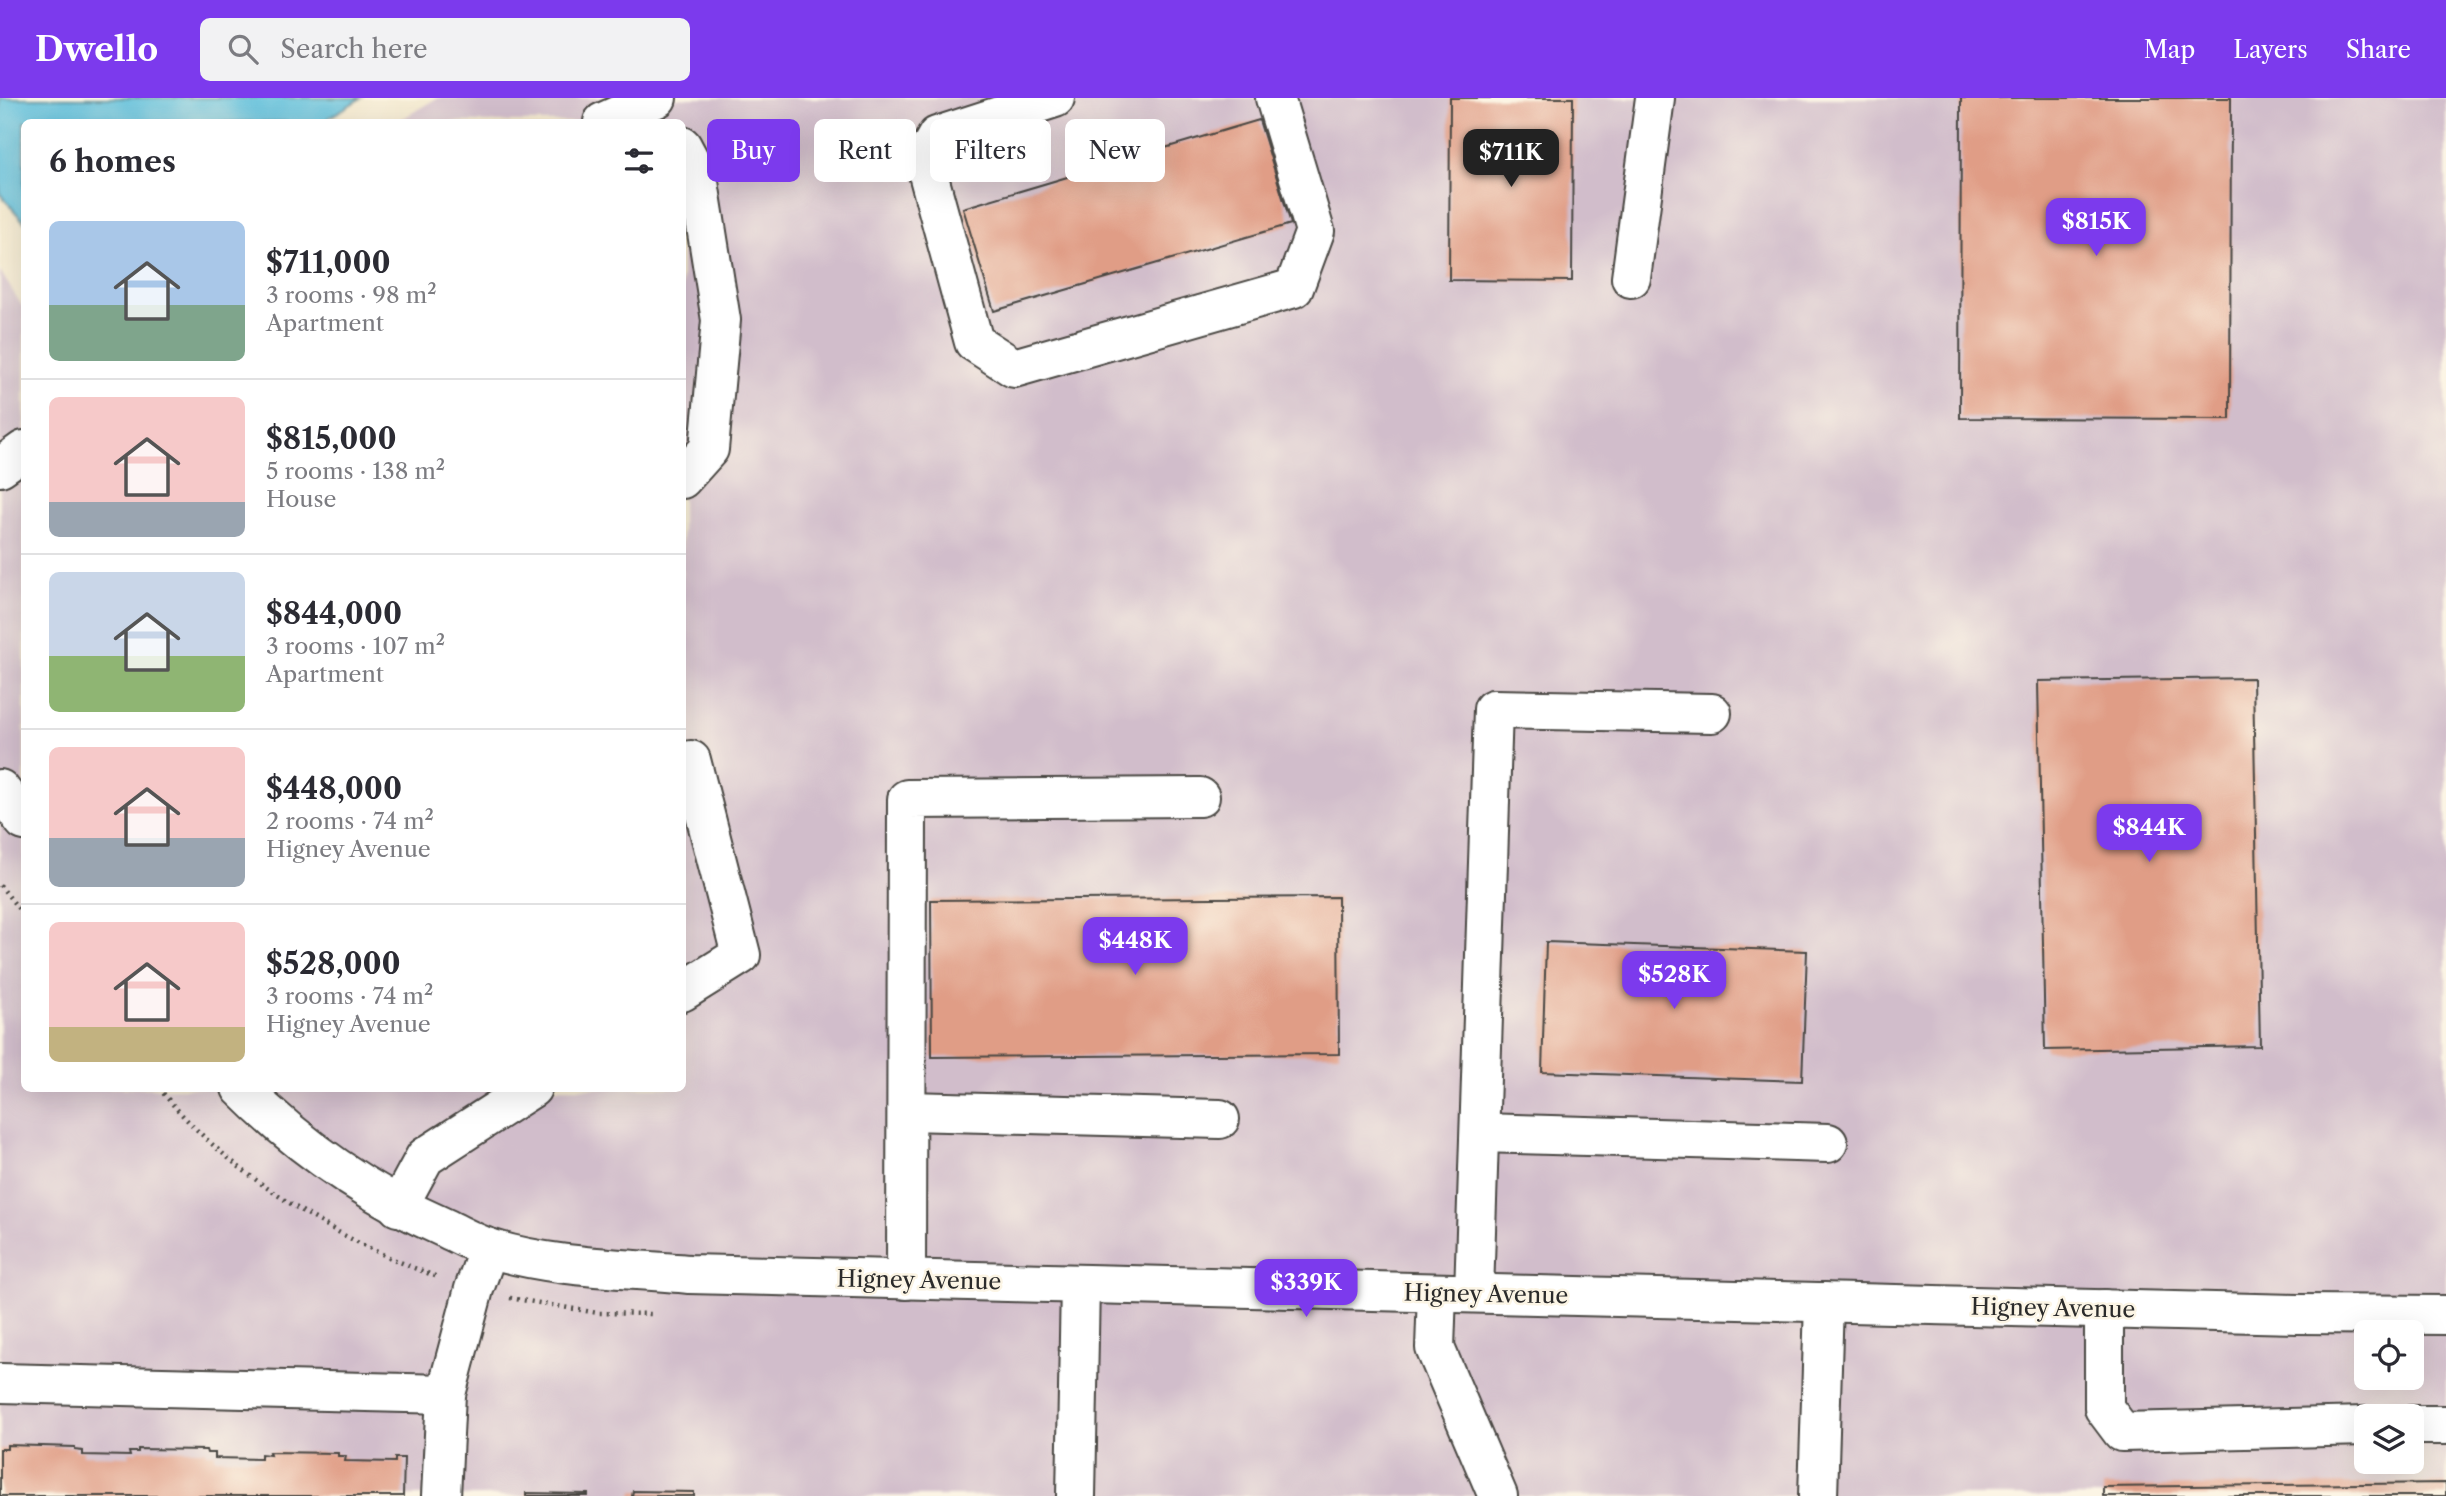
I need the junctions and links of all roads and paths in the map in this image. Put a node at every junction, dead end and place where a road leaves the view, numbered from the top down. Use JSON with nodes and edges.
{"nodes":[{"id":1,"x":657,"y":98,"type":"edge"},
{"id":2,"x":1055,"y":98,"type":"edge"},
{"id":3,"x":1275,"y":98,"type":"edge"},
{"id":4,"x":1655,"y":98,"type":"edge"},
{"id":5,"x":610,"y":119,"type":"edge"},
{"id":6,"x":668,"y":119,"type":"edge"},
{"id":7,"x":686,"y":154,"type":"edge"},
{"id":8,"x":1630,"y":278,"type":"dead end"},
{"id":9,"x":21,"y":452,"type":"edge"},
{"id":10,"x":0,"y":467,"type":"edge"},
{"id":11,"x":686,"y":475,"type":"edge"},
{"id":12,"x":1712,"y":713,"type":"dead end"},
{"id":13,"x":691,"y":760,"type":"dead end"},
{"id":14,"x":0,"y":789,"type":"edge"},
{"id":15,"x":1200,"y":797,"type":"dead end"},
{"id":16,"x":21,"y":817,"type":"edge"},
{"id":17,"x":0,"y":885,"type":"edge"},
{"id":18,"x":21,"y":912,"type":"edge"},
{"id":19,"x":686,"y":989,"type":"edge"},
{"id":20,"x":245,"y":1092,"type":"edge"},
{"id":21,"x":526,"y":1092,"type":"edge"},
{"id":22,"x":907,"y":1111,"type":"junction"},
{"id":23,"x":1220,"y":1119,"type":"dead end"},
{"id":24,"x":1480,"y":1133,"type":"junction"},
{"id":25,"x":1828,"y":1143,"type":"dead end"},
{"id":26,"x":398,"y":1207,"type":"junction"},
{"id":27,"x":489,"y":1248,"type":"junction"},
{"id":28,"x":906,"y":1280,"type":"junction"},
{"id":29,"x":1080,"y":1284,"type":"junction"},
{"id":30,"x":1437,"y":1293,"type":"junction"},
{"id":31,"x":1474,"y":1293,"type":"junction"},
{"id":32,"x":1824,"y":1302,"type":"junction"},
{"id":33,"x":2104,"y":1309,"type":"junction"},
{"id":34,"x":2446,"y":1315,"type":"edge"},
{"id":35,"x":0,"y":1384,"type":"edge"},
{"id":36,"x":446,"y":1394,"type":"junction"},
{"id":37,"x":2424,"y":1425,"type":"edge"},
{"id":38,"x":2446,"y":1425,"type":"edge"},
{"id":39,"x":2354,"y":1426,"type":"edge"},
{"id":40,"x":441,"y":1496,"type":"edge"},
{"id":41,"x":1076,"y":1496,"type":"edge"},
{"id":42,"x":1498,"y":1496,"type":"edge"},
{"id":43,"x":1818,"y":1496,"type":"edge"}],
"edges":[{"from":1,"to":5,"type":"street"},
{"from":1,"to":6,"type":"street"},
{"from":2,"to":3,"type":"street"},
{"from":4,"to":8,"type":"street"},
{"from":7,"to":11,"type":"street"},
{"from":9,"to":10,"type":"street"},
{"from":12,"to":24,"type":"street"},
{"from":13,"to":19,"type":"street"},
{"from":14,"to":16,"type":"street"},
{"from":15,"to":22,"type":"street"},
{"from":17,"to":18,"type":"path"},
{"from":20,"to":26,"type":"street","name":"Higney Avenue"},
{"from":21,"to":26,"type":"street"},
{"from":22,"to":23,"type":"street"},
{"from":22,"to":28,"type":"street"},
{"from":24,"to":25,"type":"street"},
{"from":24,"to":31,"type":"street"},
{"from":26,"to":27,"type":"street","name":"Higney Avenue"},
{"from":27,"to":28,"type":"street","name":"Higney Avenue"},
{"from":27,"to":36,"type":"street"},
{"from":28,"to":29,"type":"street","name":"Higney Avenue"},
{"from":29,"to":30,"type":"street","name":"Higney Avenue"},
{"from":29,"to":41,"type":"street"},
{"from":30,"to":31,"type":"street","name":"Higney Avenue"},
{"from":30,"to":42,"type":"street"},
{"from":31,"to":32,"type":"street","name":"Higney Avenue"},
{"from":32,"to":33,"type":"street","name":"Higney Avenue"},
{"from":32,"to":43,"type":"street"},
{"from":33,"to":34,"type":"street","name":"Higney Avenue"},
{"from":33,"to":39,"type":"street"},
{"from":35,"to":36,"type":"street"},
{"from":36,"to":40,"type":"street"},
{"from":37,"to":38,"type":"street"}]}
